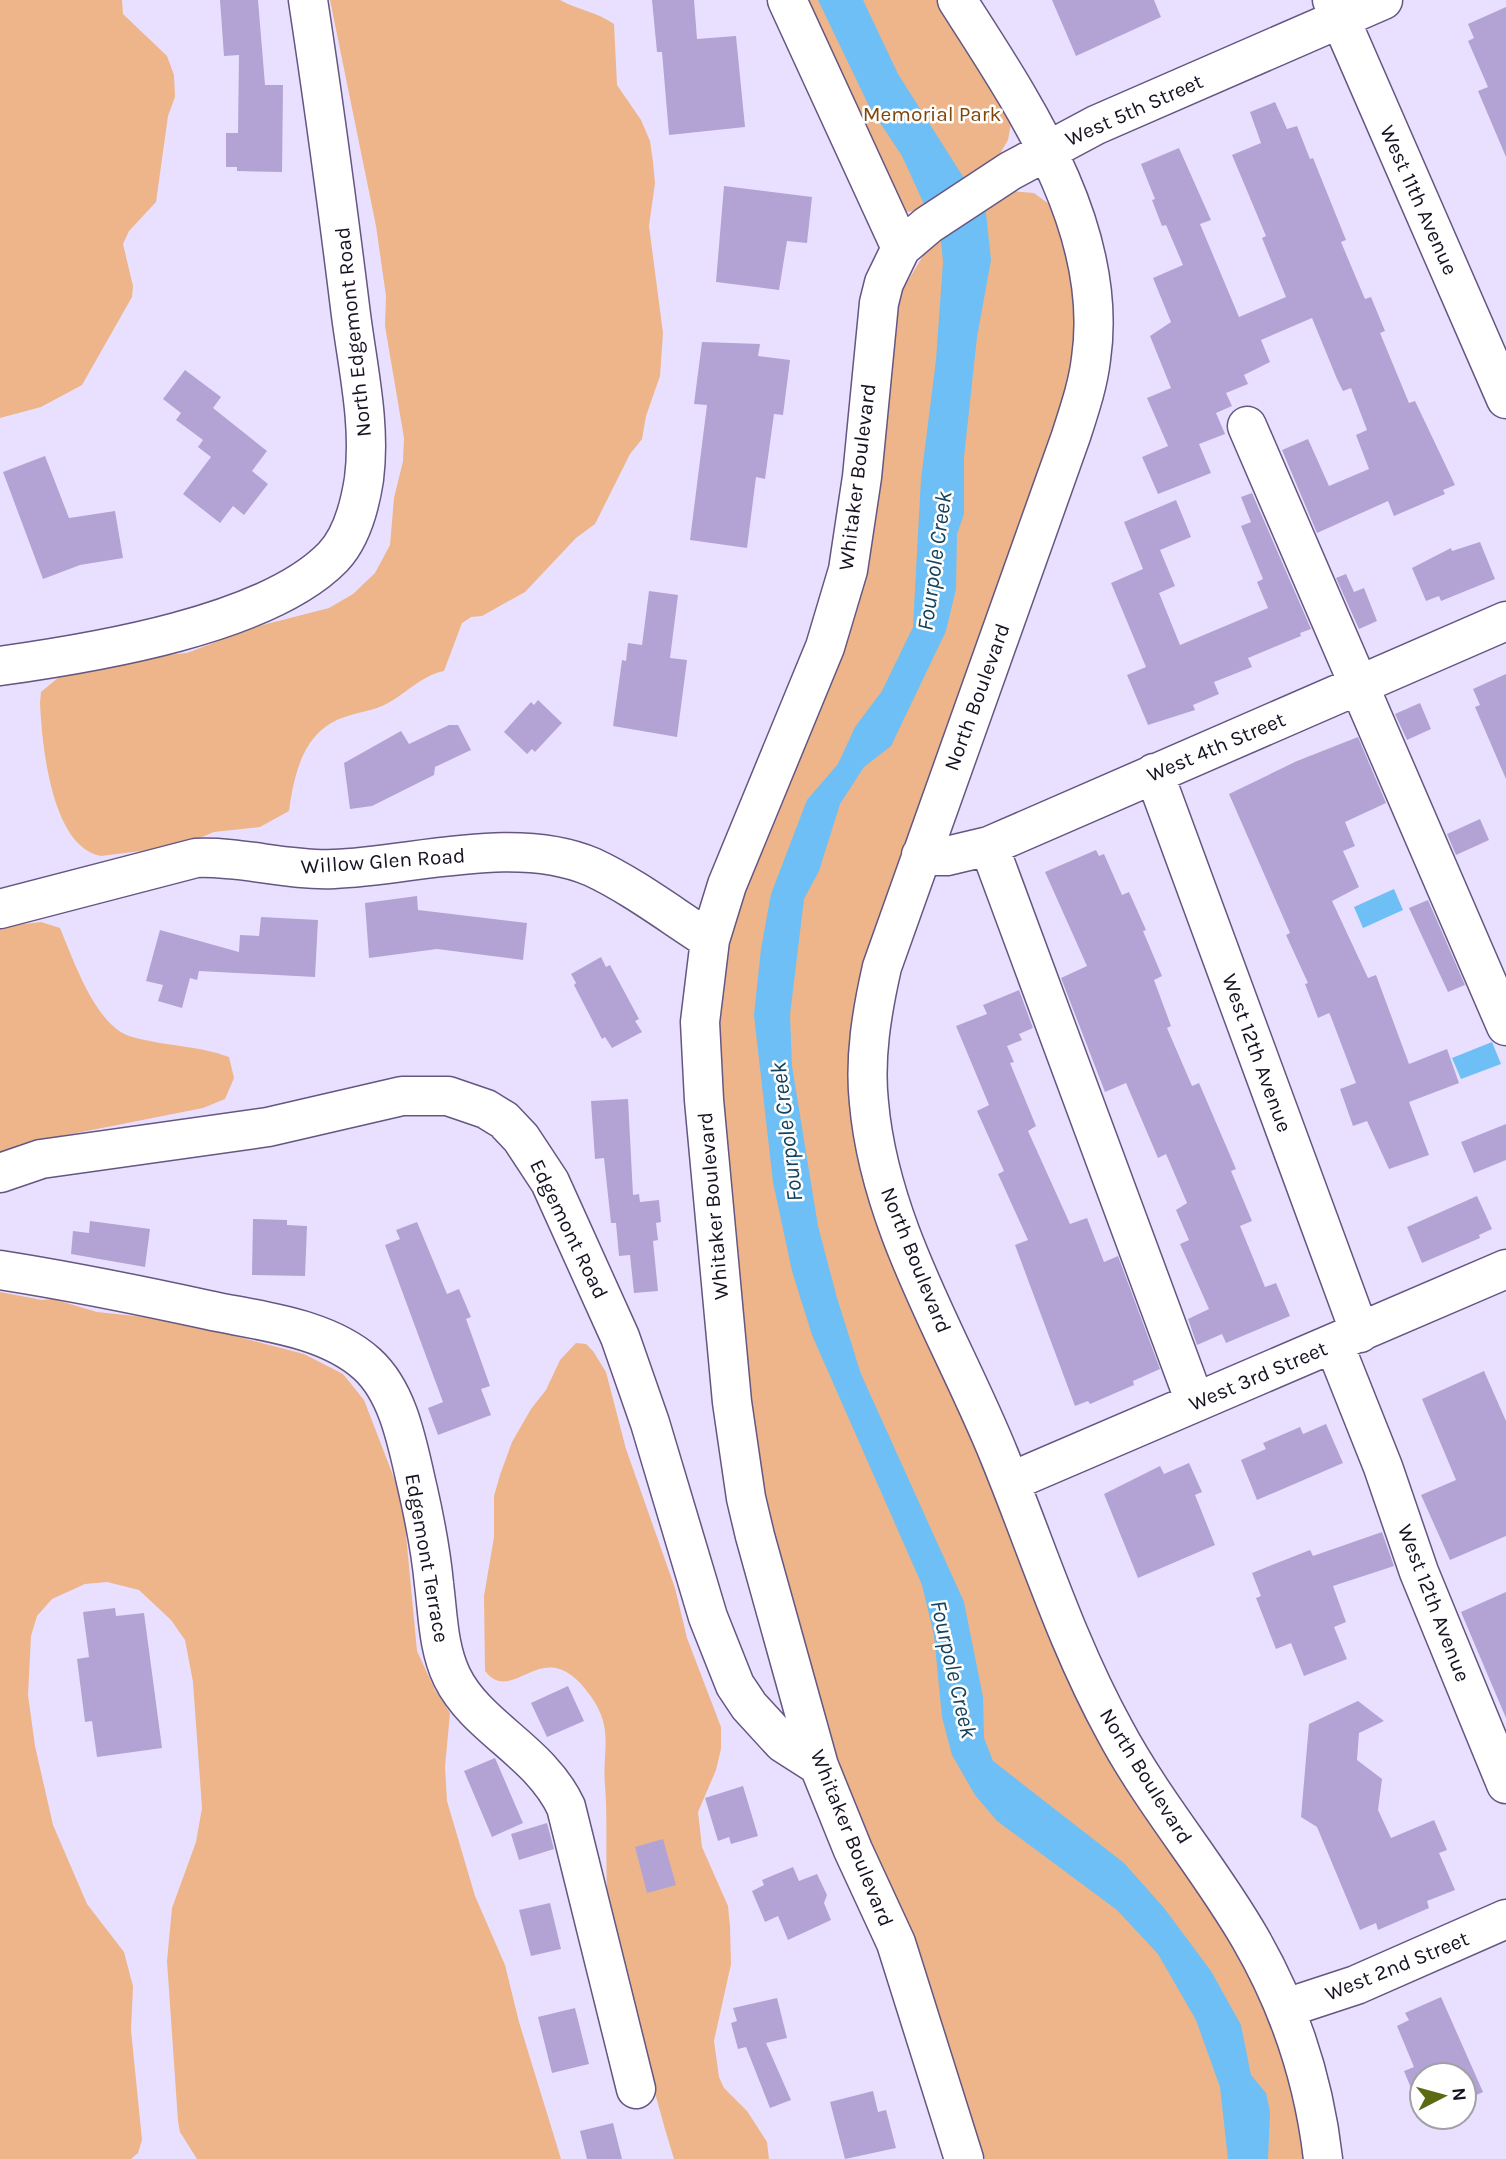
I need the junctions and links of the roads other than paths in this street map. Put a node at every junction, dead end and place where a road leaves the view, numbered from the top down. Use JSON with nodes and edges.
{"nodes":[{"id":1,"x":308,"y":0,"type":"edge"},
{"id":2,"x":787,"y":0,"type":"edge"},
{"id":3,"x":957,"y":0,"type":"edge"},
{"id":4,"x":1347,"y":11,"type":"edge"},
{"id":5,"x":1056,"y":144,"type":"junction"},
{"id":6,"x":915,"y":237,"type":"junction"},
{"id":7,"x":1506,"y":399,"type":"edge"},
{"id":8,"x":1247,"y":426,"type":"dead end"},
{"id":9,"x":1506,"y":621,"type":"edge"},
{"id":10,"x":0,"y":666,"type":"edge"},
{"id":11,"x":1357,"y":685,"type":"junction"},
{"id":12,"x":1154,"y":773,"type":"junction"},
{"id":13,"x":989,"y":846,"type":"junction"},
{"id":14,"x":921,"y":855,"type":"junction"},
{"id":15,"x":0,"y":909,"type":"edge"},
{"id":16,"x":710,"y":940,"type":"junction"},
{"id":17,"x":1506,"y":1026,"type":"edge"},
{"id":18,"x":0,"y":1173,"type":"edge"},
{"id":19,"x":0,"y":1270,"type":"edge"},
{"id":20,"x":1502,"y":1282,"type":"edge"},
{"id":21,"x":1347,"y":1338,"type":"junction"},
{"id":22,"x":1195,"y":1402,"type":"junction"},
{"id":23,"x":1010,"y":1482,"type":"junction"},
{"id":24,"x":819,"y":1766,"type":"junction"},
{"id":25,"x":1506,"y":1784,"type":"edge"},
{"id":26,"x":1506,"y":1919,"type":"edge"},
{"id":27,"x":1286,"y":2008,"type":"junction"},
{"id":28,"x":636,"y":2089,"type":"dead end"},
{"id":29,"x":964,"y":2159,"type":"edge"},
{"id":30,"x":1323,"y":2159,"type":"edge"}],
"edges":[{"from":1,"to":10,"type":"street","name":"North Edgemont Road"},
{"from":2,"to":6,"type":"street"},
{"from":3,"to":5,"type":"street","name":"North Boulevard"},
{"from":4,"to":5,"type":"street","name":"West 5th Street"},
{"from":4,"to":7,"type":"street","name":"West 11th Avenue"},
{"from":5,"to":6,"type":"street","name":"West 5th Street"},
{"from":5,"to":14,"type":"street","name":"North Boulevard"},
{"from":6,"to":16,"type":"street","name":"Whitaker Boulevard"},
{"from":8,"to":11,"type":"street"},
{"from":9,"to":11,"type":"street","name":"West 4th Street"},
{"from":11,"to":12,"type":"street","name":"West 4th Street"},
{"from":11,"to":17,"type":"street"},
{"from":12,"to":13,"type":"street","name":"West 4th Street"},
{"from":12,"to":21,"type":"street","name":"West 12th Avenue"},
{"from":13,"to":14,"type":"street","name":"West 4th Street"},
{"from":13,"to":22,"type":"street"},
{"from":14,"to":23,"type":"street","name":"North Boulevard"},
{"from":15,"to":16,"type":"street","name":"Willow Glen Road"},
{"from":16,"to":24,"type":"street","name":"Whitaker Boulevard"},
{"from":18,"to":24,"type":"street","name":"Edgemont Road"},
{"from":19,"to":28,"type":"street","name":"Edgemont Terrace"},
{"from":20,"to":21,"type":"street","name":"West 3rd Street"},
{"from":21,"to":22,"type":"street","name":"West 3rd Street"},
{"from":21,"to":25,"type":"street","name":"West 12th Avenue"},
{"from":22,"to":23,"type":"street","name":"West 3rd Street"},
{"from":23,"to":27,"type":"street","name":"North Boulevard"},
{"from":24,"to":29,"type":"street","name":"Whitaker Boulevard"},
{"from":26,"to":27,"type":"street","name":"West 2nd Street"},
{"from":27,"to":30,"type":"street","name":"North Boulevard"}]}
